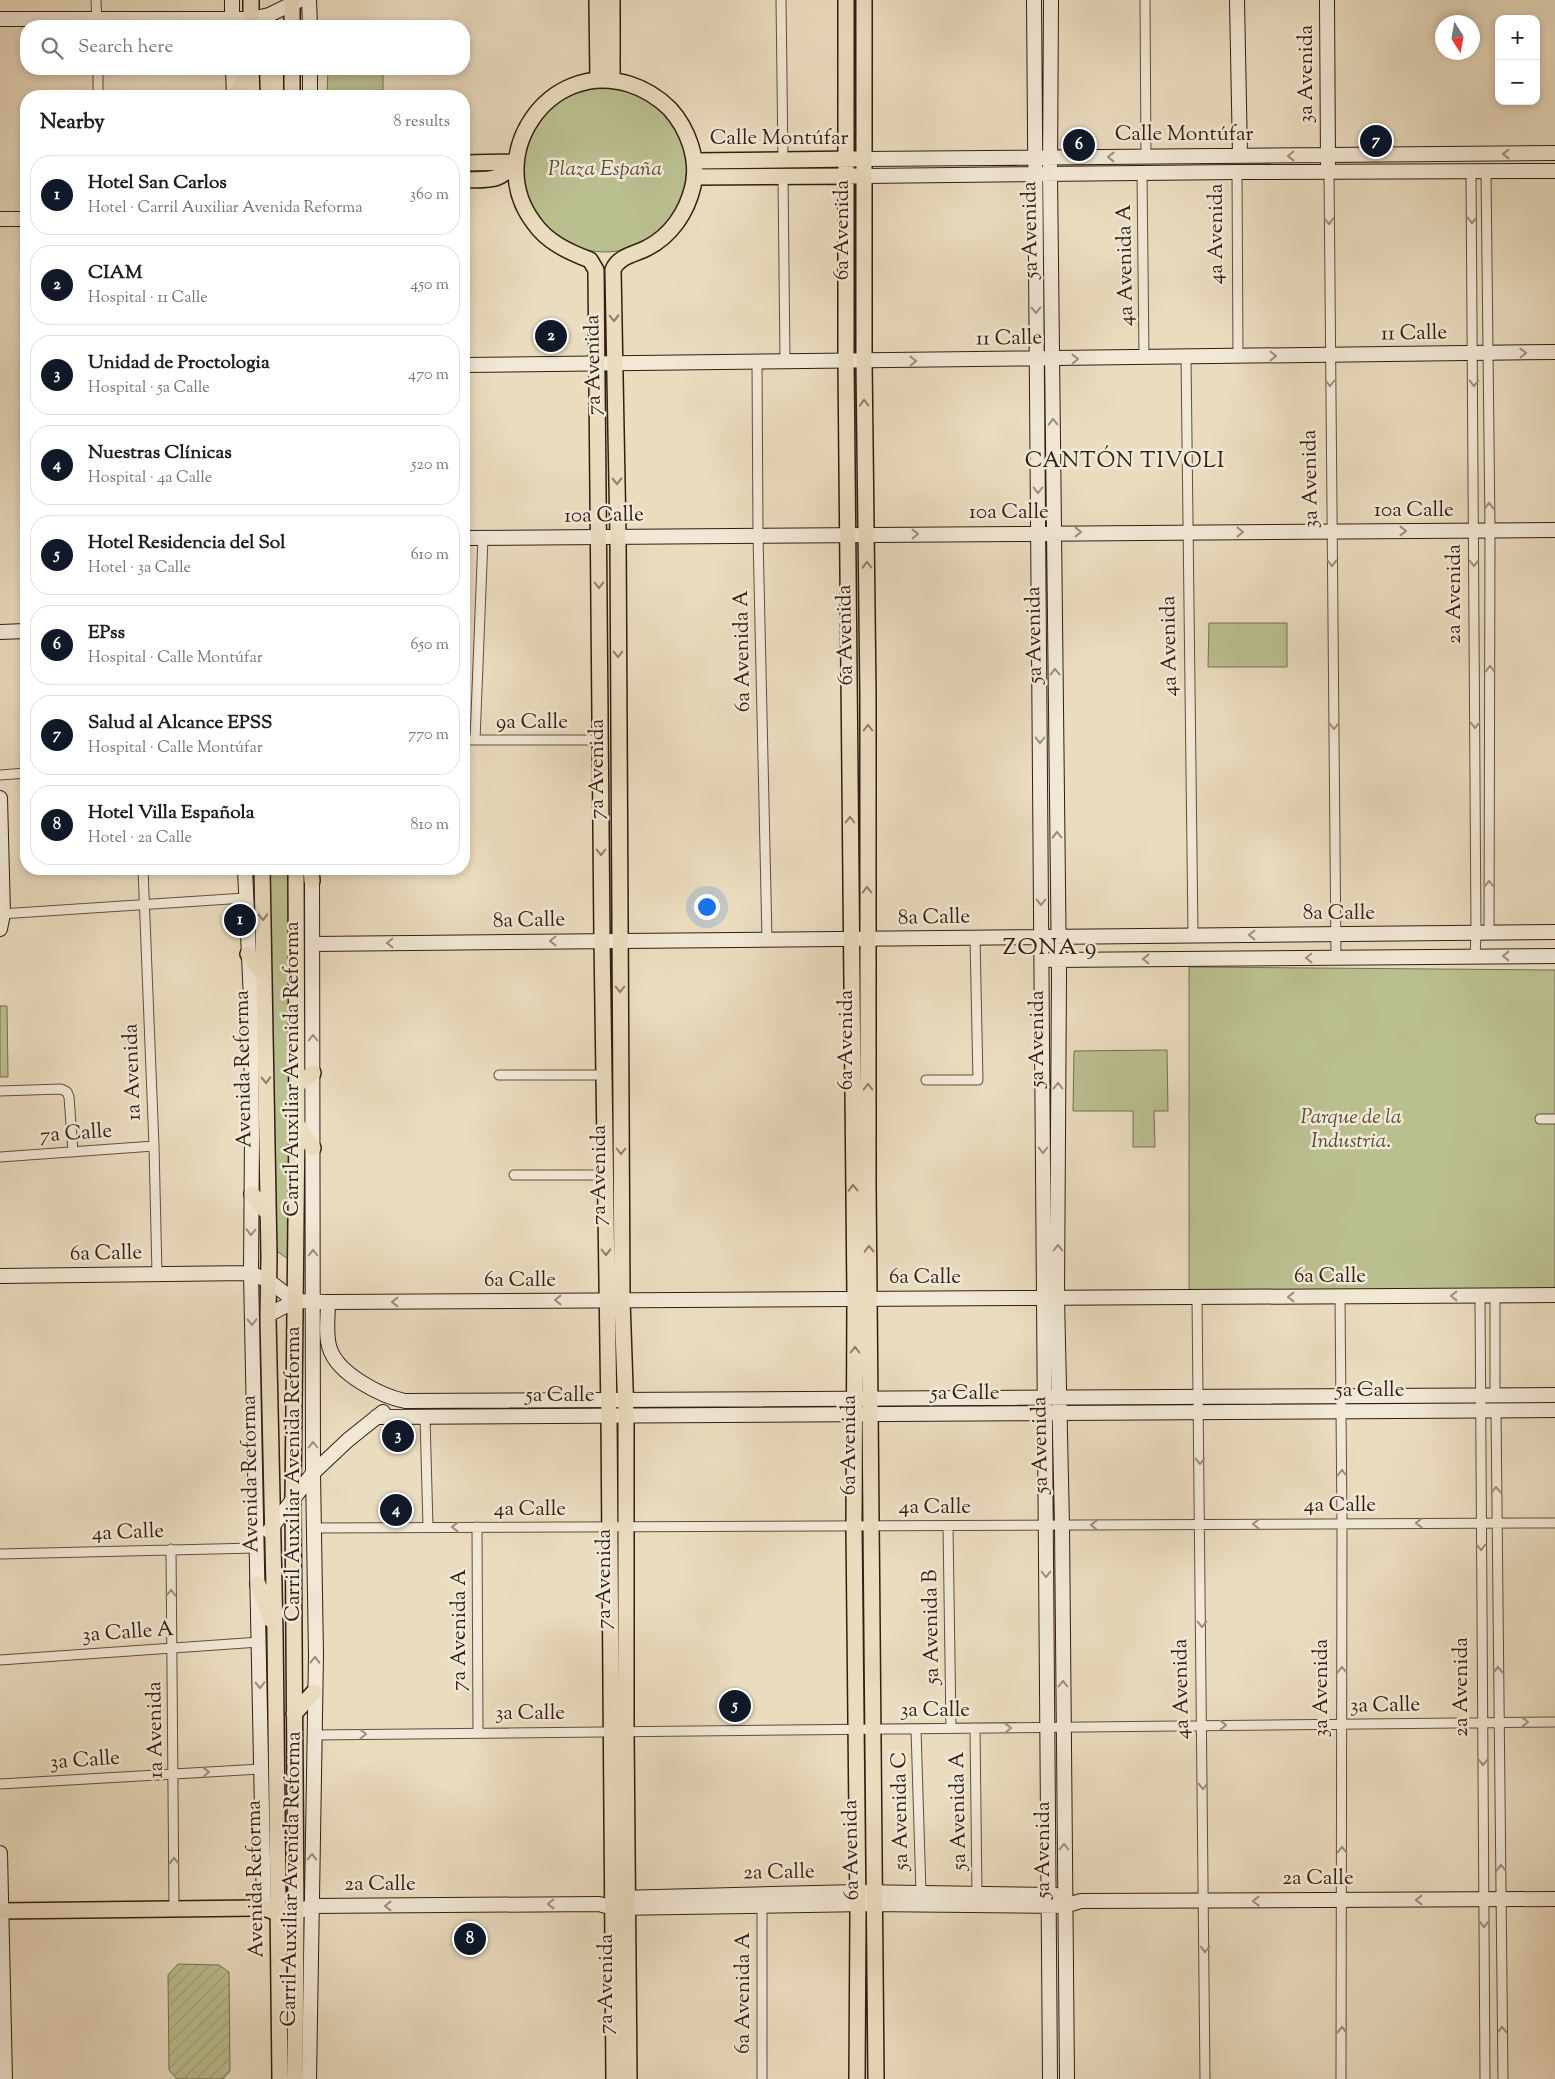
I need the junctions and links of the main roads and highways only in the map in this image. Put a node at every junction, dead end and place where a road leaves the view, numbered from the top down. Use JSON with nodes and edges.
{"nodes":[{"id":1,"x":250,"y":0,"type":"edge"},
{"id":2,"x":597,"y":0,"type":"edge"},
{"id":3,"x":612,"y":0,"type":"edge"},
{"id":4,"x":846,"y":0,"type":"edge"},
{"id":5,"x":864,"y":0,"type":"edge"},
{"id":6,"x":295,"y":2,"type":"edge"},
{"id":7,"x":251,"y":20,"type":"edge"},
{"id":8,"x":293,"y":20,"type":"edge"},
{"id":9,"x":246,"y":75,"type":"edge"},
{"id":10,"x":250,"y":75,"type":"edge"},
{"id":11,"x":292,"y":75,"type":"edge"},
{"id":12,"x":605,"y":80,"type":"junction"},
{"id":13,"x":238,"y":90,"type":"edge"},
{"id":14,"x":252,"y":90,"type":"edge"},
{"id":15,"x":292,"y":90,"type":"edge"},
{"id":16,"x":846,"y":159,"type":"junction"},
{"id":17,"x":864,"y":159,"type":"junction"},
{"id":18,"x":694,"y":160,"type":"junction"},
{"id":19,"x":515,"y":162,"type":"junction"},
{"id":20,"x":470,"y":163,"type":"edge"},
{"id":21,"x":846,"y":176,"type":"junction"},
{"id":22,"x":864,"y":176,"type":"junction"},
{"id":23,"x":694,"y":177,"type":"junction"},
{"id":24,"x":470,"y":180,"type":"edge"},
{"id":25,"x":262,"y":875,"type":"edge"},
{"id":26,"x":296,"y":875,"type":"edge"},
{"id":27,"x":248,"y":954,"type":"road end"},
{"id":28,"x":264,"y":975,"type":"junction"},
{"id":29,"x":313,"y":1073,"type":"road end"},
{"id":30,"x":297,"y":1085,"type":"junction"},
{"id":31,"x":297,"y":1124,"type":"junction"},
{"id":32,"x":313,"y":1148,"type":"road end"},
{"id":33,"x":252,"y":1194,"type":"road end"},
{"id":34,"x":268,"y":1214,"type":"junction"},
{"id":35,"x":863,"y":1298,"type":"junction"},
{"id":36,"x":614,"y":1300,"type":"junction"},
{"id":37,"x":258,"y":1584,"type":"road end"},
{"id":38,"x":275,"y":1633,"type":"junction"},
{"id":39,"x":314,"y":1692,"type":"road end"},
{"id":40,"x":294,"y":1714,"type":"junction"},
{"id":41,"x":618,"y":1731,"type":"junction"},
{"id":42,"x":616,"y":1903,"type":"junction"},
{"id":43,"x":296,"y":1906,"type":"junction"},
{"id":44,"x":273,"y":1907,"type":"junction"},
{"id":45,"x":1,"y":1911,"type":"edge"},
{"id":46,"x":280,"y":2079,"type":"edge"},
{"id":47,"x":295,"y":2079,"type":"edge"},
{"id":48,"x":614,"y":2079,"type":"edge"},
{"id":49,"x":629,"y":2079,"type":"edge"},
{"id":50,"x":857,"y":2079,"type":"edge"},
{"id":51,"x":876,"y":2079,"type":"edge"}],
"edges":[{"from":1,"to":7,"type":"main road"},
{"from":2,"to":12,"type":"main road"},
{"from":3,"to":12,"type":"main road"},
{"from":4,"to":16,"type":"main road","name":"6a Avenida"},
{"from":5,"to":17,"type":"main road","name":"6a Avenida"},
{"from":6,"to":8,"type":"main road"},
{"from":9,"to":13,"type":"main road"},
{"from":10,"to":14,"type":"main road"},
{"from":11,"to":15,"type":"main road"},
{"from":12,"to":18,"type":"main road"},
{"from":12,"to":19,"type":"main road"},
{"from":16,"to":17,"type":"main road","name":"Calle Montúfar"},
{"from":16,"to":18,"type":"main road","name":"Calle Montúfar"},
{"from":16,"to":21,"type":"main road","name":"6a Avenida"},
{"from":17,"to":22,"type":"main road","name":"6a Avenida"},
{"from":18,"to":23,"type":"main road"},
{"from":19,"to":20,"type":"main road"},
{"from":19,"to":24,"type":"main road"},
{"from":19,"to":36,"type":"main road","name":"7a Avenida","one_way":true},
{"from":21,"to":22,"type":"main road","name":"Calle Montúfar"},
{"from":21,"to":23,"type":"main road","name":"Calle Montúfar"},
{"from":35,"to":21,"type":"main road","name":"6a Avenida","one_way":true},
{"from":35,"to":22,"type":"main road","name":"6a Avenida","one_way":true},
{"from":23,"to":36,"type":"main road","name":"7a Avenida","one_way":true},
{"from":25,"to":28,"type":"main road","name":"Avenida Reforma","one_way":true},
{"from":26,"to":30,"type":"main road","name":"Avenida Reforma"},
{"from":27,"to":28,"type":"main road"},
{"from":28,"to":34,"type":"main road","name":"Avenida Reforma","one_way":true},
{"from":29,"to":30,"type":"main road"},
{"from":30,"to":31,"type":"main road","name":"Avenida Reforma"},
{"from":31,"to":32,"type":"main road"},
{"from":31,"to":40,"type":"main road","name":"Avenida Reforma"},
{"from":33,"to":34,"type":"main road"},
{"from":34,"to":38,"type":"main road","name":"Avenida Reforma"},
{"from":50,"to":35,"type":"main road","name":"6a Avenida","one_way":true},
{"from":35,"to":51,"type":"main road","name":"6a Avenida"},
{"from":36,"to":41,"type":"main road","name":"7a Avenida"},
{"from":36,"to":41,"type":"main road","name":"7a Avenida"},
{"from":37,"to":38,"type":"main road"},
{"from":38,"to":44,"type":"main road","name":"Avenida Reforma"},
{"from":39,"to":40,"type":"main road"},
{"from":40,"to":43,"type":"main road","name":"Avenida Reforma"},
{"from":41,"to":42,"type":"main road","name":"7a Avenida"},
{"from":42,"to":48,"type":"main road","name":"7a Avenida"},
{"from":42,"to":49,"type":"main road","name":"7a Avenida"},
{"from":43,"to":44,"type":"main road","name":"2a Calle"},
{"from":43,"to":47,"type":"main road","name":"Avenida Reforma"},
{"from":44,"to":45,"type":"main road","name":"2a Calle"},
{"from":44,"to":46,"type":"main road","name":"Avenida Reforma"}]}
